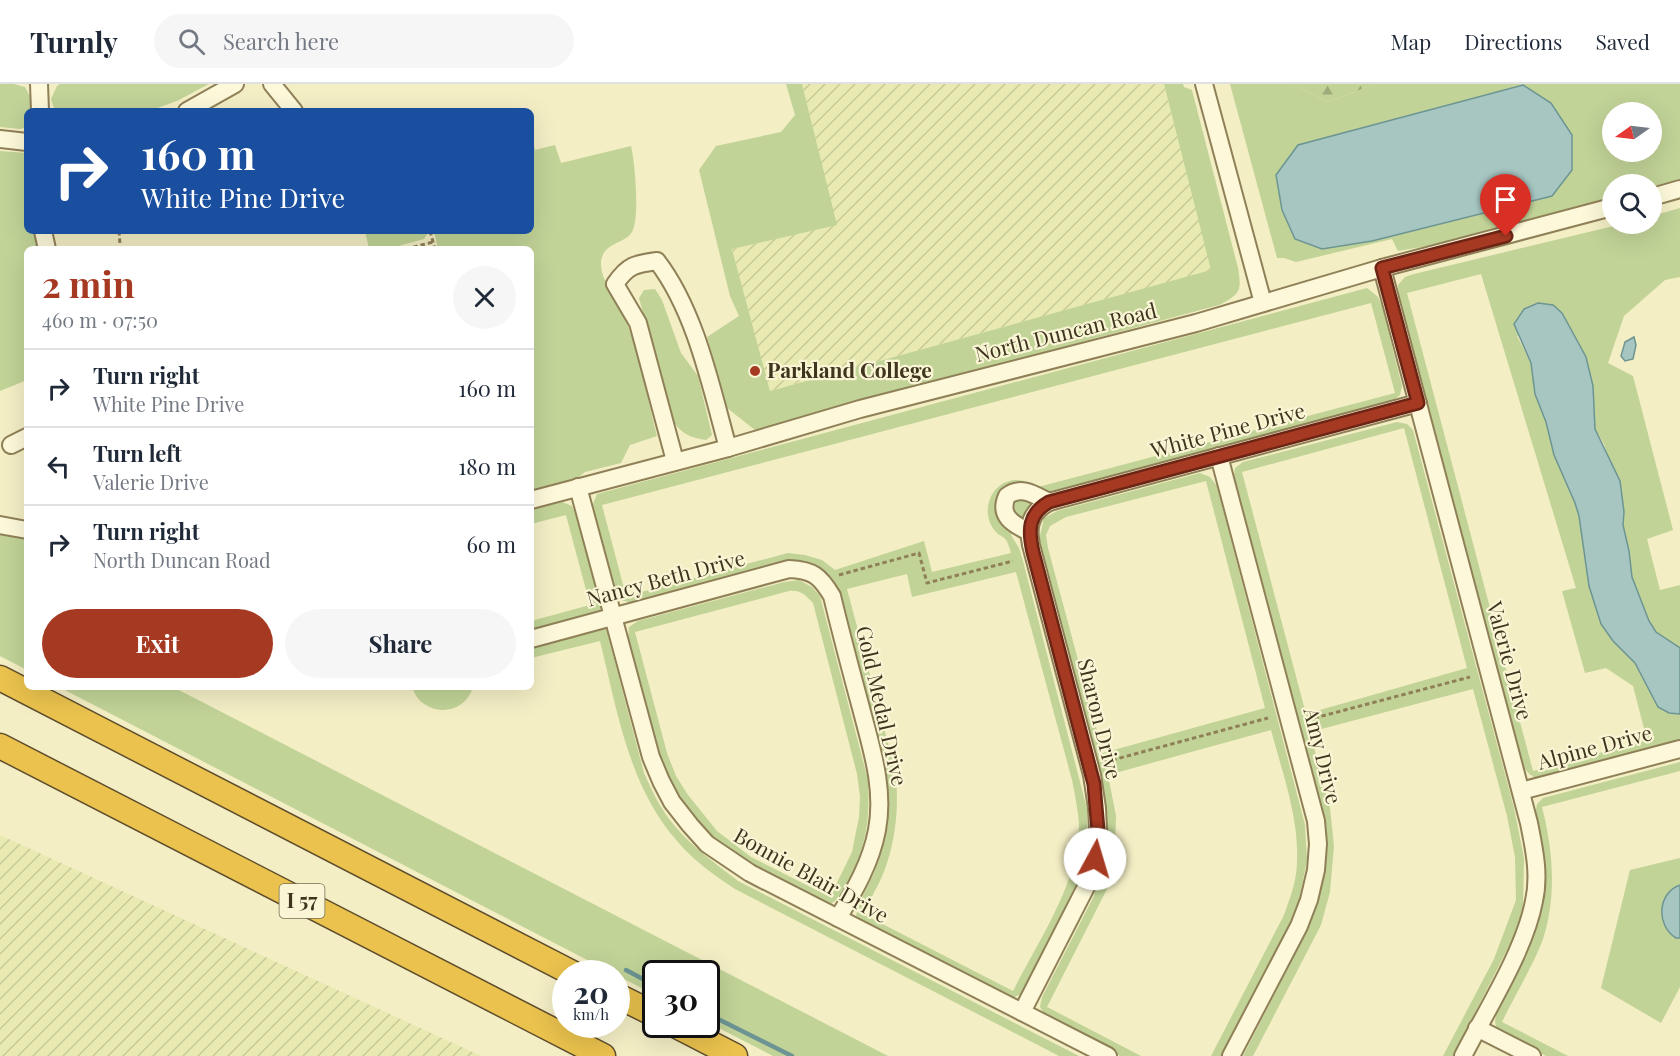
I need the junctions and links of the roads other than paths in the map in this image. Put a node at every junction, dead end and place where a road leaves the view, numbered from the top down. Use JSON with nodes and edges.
{"nodes":[{"id":1,"x":39,"y":84,"type":"edge"},
{"id":2,"x":235,"y":84,"type":"edge"},
{"id":3,"x":272,"y":84,"type":"edge"},
{"id":4,"x":1203,"y":84,"type":"edge"},
{"id":5,"x":40,"y":108,"type":"edge"},
{"id":6,"x":192,"y":108,"type":"edge"},
{"id":7,"x":292,"y":108,"type":"edge"},
{"id":8,"x":0,"y":139,"type":"edge"},
{"id":9,"x":24,"y":142,"type":"edge"},
{"id":10,"x":1680,"y":189,"type":"edge"},
{"id":11,"x":1662,"y":194,"type":"edge"},
{"id":12,"x":1602,"y":210,"type":"edge"},
{"id":13,"x":1382,"y":268,"type":"junction"},
{"id":14,"x":1263,"y":303,"type":"junction"},
{"id":15,"x":1418,"y":403,"type":"junction"},
{"id":16,"x":24,"y":438,"type":"edge"},
{"id":17,"x":11,"y":445,"type":"dead end"},
{"id":18,"x":728,"y":448,"type":"junction"},
{"id":19,"x":1219,"y":456,"type":"junction"},
{"id":20,"x":675,"y":461,"type":"junction"},
{"id":21,"x":578,"y":487,"type":"junction"},
{"id":22,"x":534,"y":499,"type":"edge"},
{"id":23,"x":1049,"y":502,"type":"junction"},
{"id":24,"x":1034,"y":513,"type":"joint"},
{"id":25,"x":0,"y":525,"type":"edge"},
{"id":26,"x":24,"y":529,"type":"edge"},
{"id":27,"x":1029,"y":531,"type":"junction"},
{"id":28,"x":814,"y":574,"type":"joint"},
{"id":29,"x":613,"y":617,"type":"junction"},
{"id":30,"x":534,"y":638,"type":"edge"},
{"id":31,"x":0,"y":678,"type":"edge"},
{"id":32,"x":0,"y":746,"type":"edge"},
{"id":33,"x":1680,"y":749,"type":"edge"},
{"id":34,"x":1521,"y":791,"type":"junction"},
{"id":35,"x":838,"y":918,"type":"junction"},
{"id":36,"x":552,"y":963,"type":"edge"},
{"id":37,"x":1022,"y":1012,"type":"junction"},
{"id":38,"x":1478,"y":1028,"type":"junction"},
{"id":39,"x":700,"y":1038,"type":"edge"},
{"id":40,"x":603,"y":1056,"type":"edge"},
{"id":41,"x":735,"y":1056,"type":"edge"},
{"id":42,"x":1108,"y":1056,"type":"edge"},
{"id":43,"x":1231,"y":1056,"type":"edge"},
{"id":44,"x":1463,"y":1056,"type":"edge"},
{"id":45,"x":1532,"y":1056,"type":"edge"}],
"edges":[{"from":1,"to":5,"type":"street"},
{"from":2,"to":6,"type":"street"},
{"from":3,"to":7,"type":"street"},
{"from":4,"to":14,"type":"street"},
{"from":8,"to":9,"type":"street"},
{"from":10,"to":11,"type":"street"},
{"from":12,"to":13,"type":"street","name":"North Duncan Road"},
{"from":13,"to":14,"type":"street","name":"North Duncan Road"},
{"from":13,"to":15,"type":"street","name":"Valerie Drive"},
{"from":14,"to":18,"type":"street","name":"North Duncan Road"},
{"from":15,"to":19,"type":"street","name":"White Pine Drive"},
{"from":15,"to":34,"type":"street","name":"Valerie Drive"},
{"from":16,"to":17,"type":"street"},
{"from":18,"to":20,"type":"street","name":"North Duncan Road"},
{"from":18,"to":20,"type":"street"},
{"from":19,"to":23,"type":"street","name":"White Pine Drive"},
{"from":19,"to":43,"type":"street","name":"Amy Drive"},
{"from":20,"to":21,"type":"street","name":"North Duncan Road"},
{"from":21,"to":22,"type":"street","name":"North Duncan Road"},
{"from":21,"to":29,"type":"street","name":"Bonnie Blair Drive"},
{"from":23,"to":24,"type":"street","name":"White Pine Drive"},
{"from":23,"to":27,"type":"street"},
{"from":24,"to":27,"type":"street","name":"Sharon Drive"},
{"from":25,"to":26,"type":"street"},
{"from":27,"to":37,"type":"street","name":"Sharon Drive"},
{"from":28,"to":29,"type":"street","name":"Nancy Beth Drive"},
{"from":28,"to":35,"type":"street","name":"Gold Medal Drive"},
{"from":29,"to":30,"type":"street","name":"Nancy Beth Drive"},
{"from":29,"to":35,"type":"street","name":"Bonnie Blair Drive"},
{"from":31,"to":36,"type":"highway"},
{"from":32,"to":40,"type":"highway","number":"I 57"},
{"from":33,"to":34,"type":"street","name":"Alpine Drive"},
{"from":34,"to":38,"type":"street","name":"Valerie Drive"},
{"from":35,"to":37,"type":"street","name":"Bonnie Blair Drive"},
{"from":37,"to":42,"type":"street","name":"Bonnie Blair Drive"},
{"from":38,"to":44,"type":"street","name":"Valerie Drive"},
{"from":38,"to":45,"type":"street"},
{"from":39,"to":41,"type":"highway"}]}
